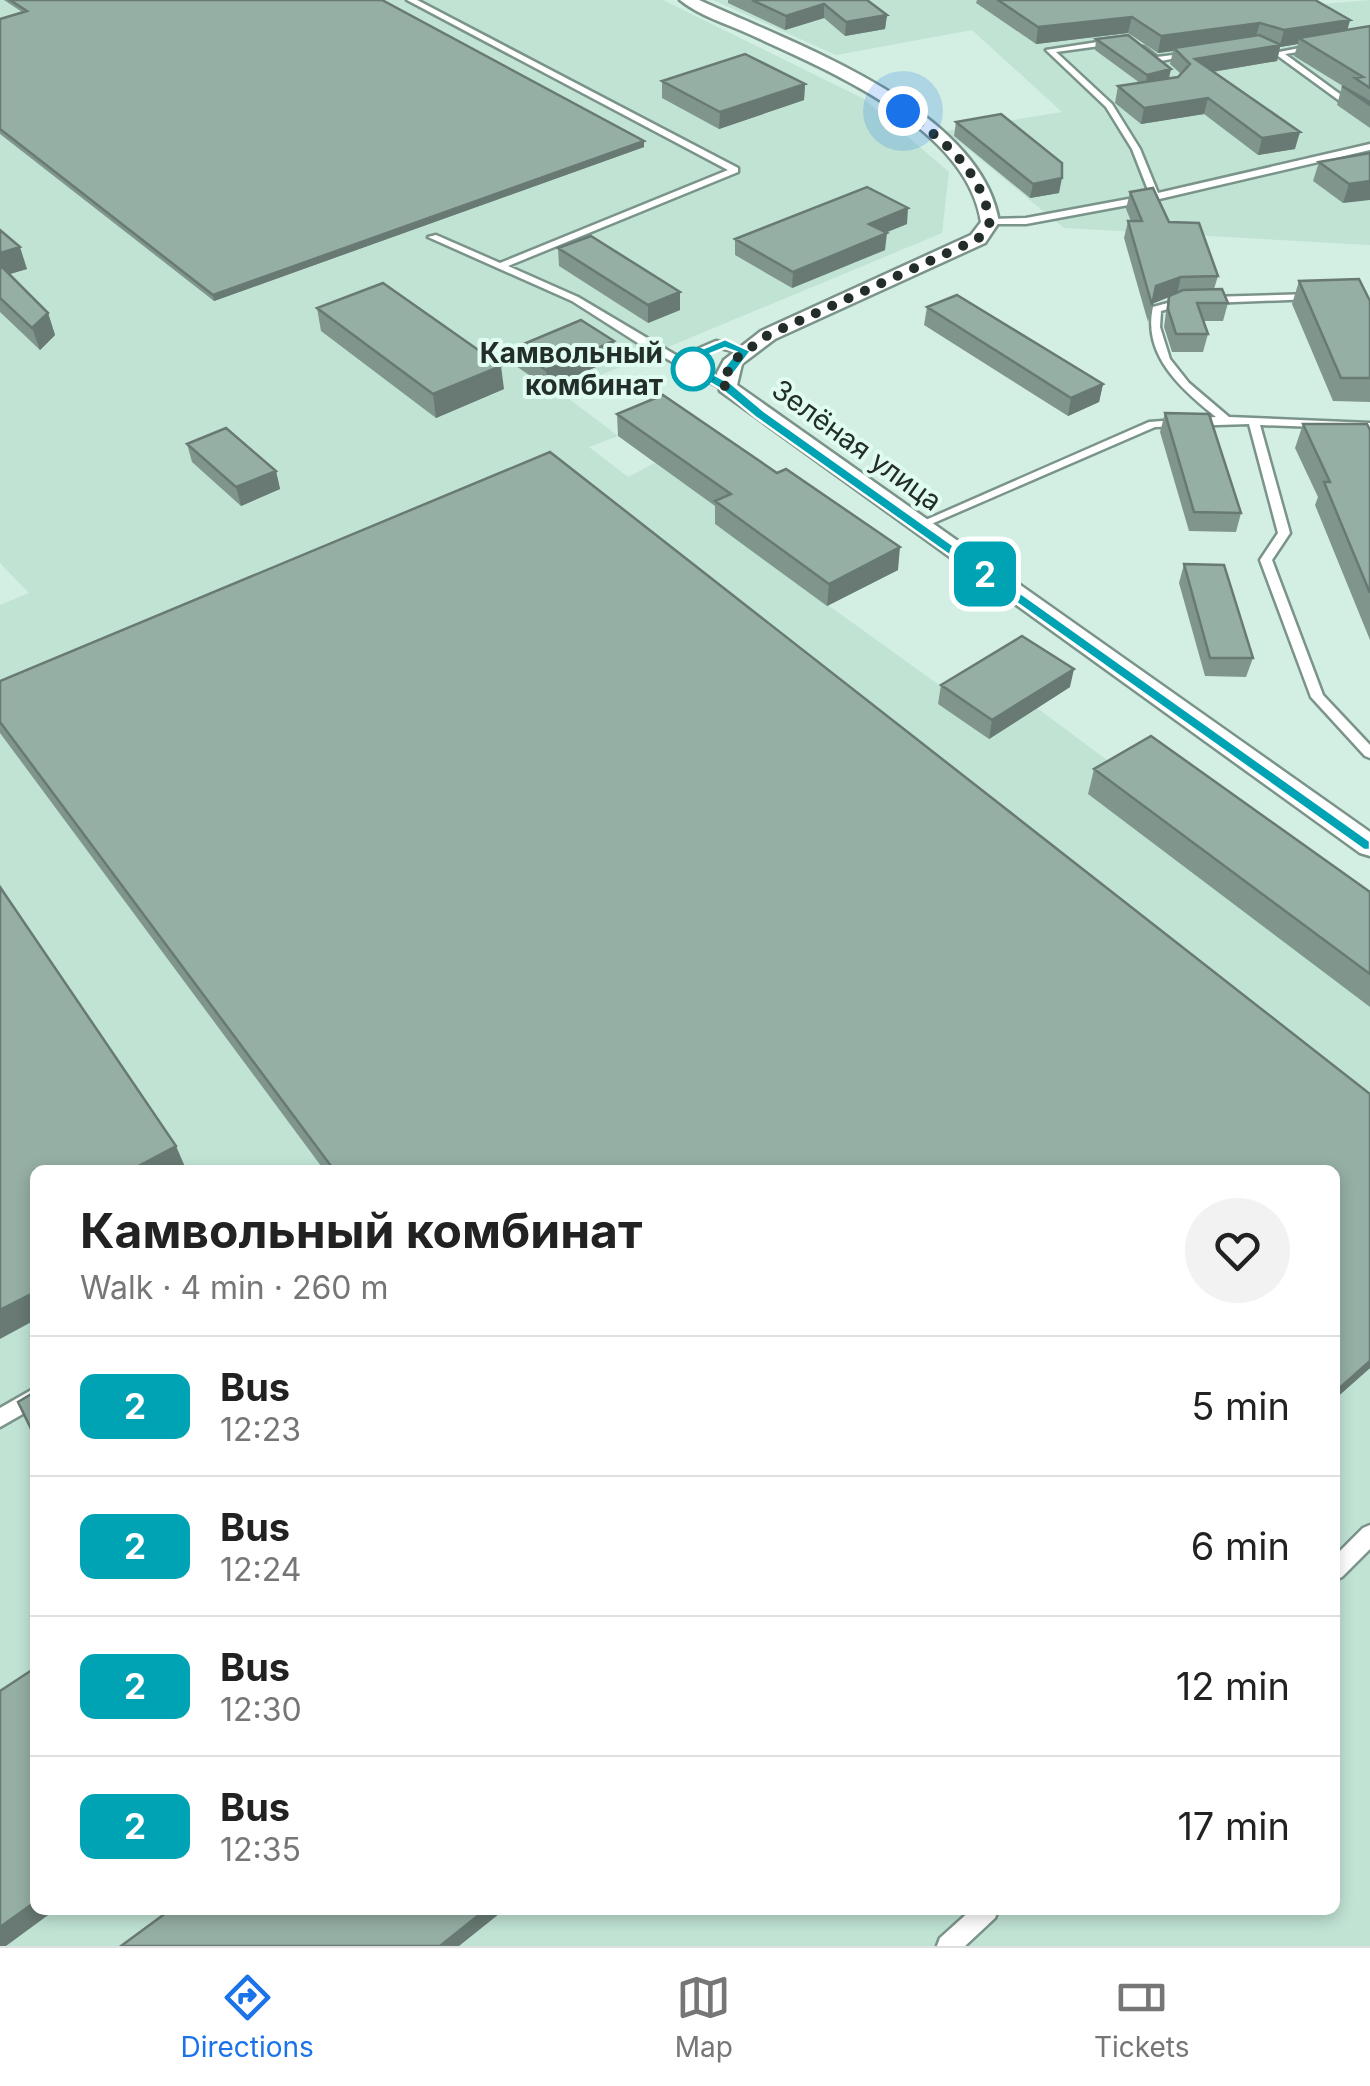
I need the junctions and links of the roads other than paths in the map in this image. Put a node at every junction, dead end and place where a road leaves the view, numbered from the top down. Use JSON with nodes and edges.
{"nodes":[{"id":1,"x":411,"y":0,"type":"edge"},
{"id":2,"x":687,"y":0,"type":"edge"},
{"id":3,"x":1333,"y":44,"type":"edge"},
{"id":4,"x":1267,"y":49,"type":"edge"},
{"id":5,"x":1205,"y":52,"type":"edge"},
{"id":6,"x":1278,"y":54,"type":"junction"},
{"id":7,"x":1155,"y":60,"type":"junction"},
{"id":8,"x":1167,"y":70,"type":"edge"},
{"id":9,"x":1118,"y":96,"type":"edge"},
{"id":10,"x":1101,"y":99,"type":"junction"},
{"id":11,"x":1370,"y":120,"type":"edge"},
{"id":12,"x":1370,"y":147,"type":"edge"},
{"id":13,"x":1155,"y":197,"type":"junction"},
{"id":14,"x":990,"y":222,"type":"junction"},
{"id":15,"x":433,"y":236,"type":"dead end"},
{"id":16,"x":503,"y":265,"type":"junction"},
{"id":17,"x":1330,"y":296,"type":"edge"},
{"id":18,"x":744,"y":351,"type":"junction"},
{"id":19,"x":680,"y":361,"type":"junction"},
{"id":20,"x":727,"y":387,"type":"junction"},
{"id":21,"x":1226,"y":420,"type":"junction"},
{"id":22,"x":1254,"y":422,"type":"junction"},
{"id":23,"x":1370,"y":426,"type":"edge"},
{"id":24,"x":918,"y":526,"type":"junction"},
{"id":25,"x":1370,"y":754,"type":"edge"},
{"id":26,"x":1370,"y":846,"type":"edge"},
{"id":27,"x":30,"y":1401,"type":"edge"},
{"id":28,"x":0,"y":1418,"type":"edge"},
{"id":29,"x":1370,"y":1535,"type":"edge"},
{"id":30,"x":1340,"y":1565,"type":"edge"},
{"id":31,"x":982,"y":1915,"type":"edge"},
{"id":32,"x":948,"y":1946,"type":"edge"}],
"edges":[{"from":1,"to":16,"type":"lane"},
{"from":2,"to":14,"type":"street"},
{"from":3,"to":6,"type":"lane"},
{"from":4,"to":6,"type":"lane"},
{"from":5,"to":7,"type":"lane"},
{"from":6,"to":11,"type":"lane"},
{"from":7,"to":8,"type":"lane"},
{"from":7,"to":10,"type":"lane"},
{"from":9,"to":10,"type":"lane"},
{"from":10,"to":13,"type":"lane"},
{"from":12,"to":13,"type":"lane"},
{"from":13,"to":14,"type":"lane"},
{"from":14,"to":18,"type":"street"},
{"from":15,"to":16,"type":"lane","name":"Зелёная улица"},
{"from":16,"to":19,"type":"lane","name":"Зелёная улица"},
{"from":17,"to":21,"type":"lane"},
{"from":18,"to":19,"type":"lane"},
{"from":18,"to":20,"type":"street"},
{"from":19,"to":20,"type":"lane","name":"Зелёная улица"},
{"from":20,"to":24,"type":"street","name":"Зелёная улица"},
{"from":21,"to":22,"type":"lane"},
{"from":21,"to":24,"type":"lane"},
{"from":22,"to":23,"type":"lane"},
{"from":22,"to":25,"type":"lane"},
{"from":24,"to":26,"type":"street","name":"Зелёная улица"},
{"from":27,"to":28,"type":"lane"},
{"from":29,"to":30,"type":"lane"},
{"from":31,"to":32,"type":"lane"}]}
